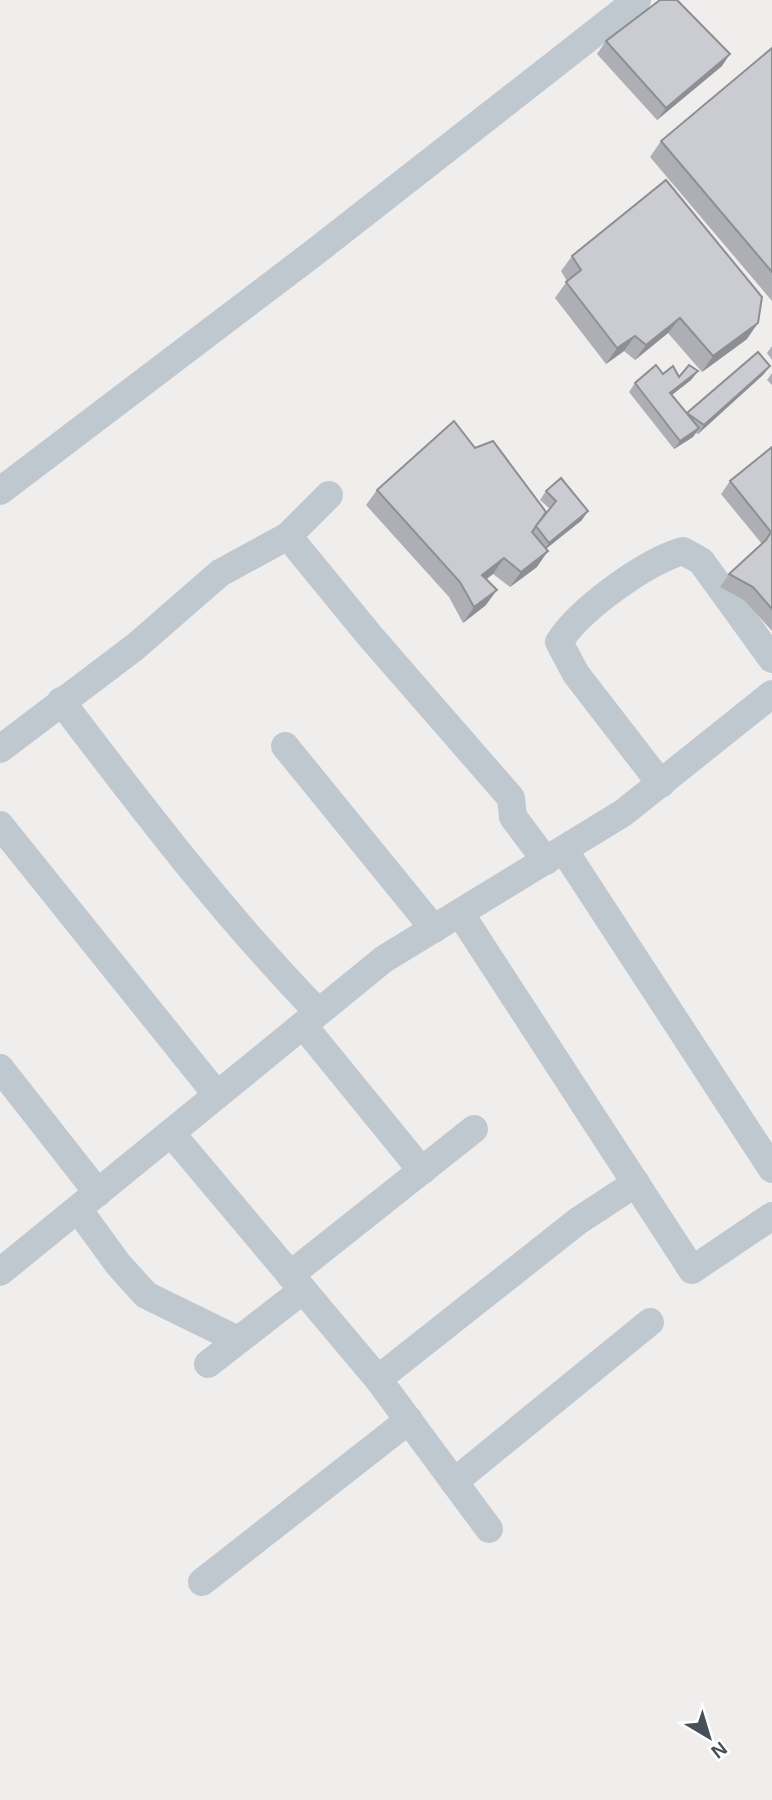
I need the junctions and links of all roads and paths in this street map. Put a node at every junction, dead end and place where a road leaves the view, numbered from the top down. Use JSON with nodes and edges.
{"nodes":[{"id":1,"x":637,"y":0,"type":"edge"},
{"id":2,"x":0,"y":491,"type":"edge"},
{"id":3,"x":328,"y":495,"type":"dead end"},
{"id":4,"x":288,"y":536,"type":"junction"},
{"id":5,"x":772,"y":659,"type":"edge"},
{"id":6,"x":772,"y":694,"type":"edge"},
{"id":7,"x":61,"y":701,"type":"junction"},
{"id":8,"x":285,"y":746,"type":"dead end"},
{"id":9,"x":0,"y":749,"type":"edge"},
{"id":10,"x":661,"y":784,"type":"junction"},
{"id":11,"x":0,"y":825,"type":"edge"},
{"id":12,"x":555,"y":855,"type":"junction"},
{"id":13,"x":460,"y":913,"type":"junction"},
{"id":14,"x":434,"y":929,"type":"junction"},
{"id":15,"x":311,"y":1019,"type":"junction"},
{"id":16,"x":0,"y":1068,"type":"edge"},
{"id":17,"x":217,"y":1095,"type":"junction"},
{"id":18,"x":474,"y":1129,"type":"dead end"},
{"id":19,"x":171,"y":1133,"type":"junction"},
{"id":20,"x":772,"y":1169,"type":"edge"},
{"id":21,"x":422,"y":1171,"type":"junction"},
{"id":22,"x":636,"y":1184,"type":"junction"},
{"id":23,"x":88,"y":1201,"type":"junction"},
{"id":24,"x":772,"y":1216,"type":"edge"},
{"id":25,"x":0,"y":1272,"type":"edge"},
{"id":26,"x":297,"y":1282,"type":"junction"},
{"id":27,"x":650,"y":1322,"type":"dead end"},
{"id":28,"x":238,"y":1340,"type":"junction"},
{"id":29,"x":208,"y":1364,"type":"dead end"},
{"id":30,"x":378,"y":1379,"type":"junction"},
{"id":31,"x":409,"y":1420,"type":"junction"},
{"id":32,"x":454,"y":1482,"type":"junction"},
{"id":33,"x":489,"y":1529,"type":"dead end"},
{"id":34,"x":202,"y":1582,"type":"dead end"}],
"edges":[{"from":1,"to":2,"type":"street"},
{"from":3,"to":4,"type":"street"},
{"from":4,"to":7,"type":"street"},
{"from":4,"to":12,"type":"street"},
{"from":5,"to":10,"type":"street"},
{"from":6,"to":10,"type":"street"},
{"from":7,"to":9,"type":"street"},
{"from":7,"to":15,"type":"street"},
{"from":8,"to":14,"type":"street"},
{"from":10,"to":12,"type":"street"},
{"from":11,"to":17,"type":"street"},
{"from":12,"to":13,"type":"street"},
{"from":12,"to":20,"type":"street"},
{"from":13,"to":14,"type":"street"},
{"from":13,"to":22,"type":"street"},
{"from":14,"to":15,"type":"street"},
{"from":15,"to":17,"type":"street"},
{"from":15,"to":21,"type":"street"},
{"from":16,"to":23,"type":"street"},
{"from":17,"to":19,"type":"street"},
{"from":18,"to":21,"type":"street"},
{"from":19,"to":23,"type":"street"},
{"from":19,"to":26,"type":"street"},
{"from":21,"to":26,"type":"street"},
{"from":22,"to":24,"type":"street"},
{"from":22,"to":30,"type":"street"},
{"from":23,"to":25,"type":"street"},
{"from":23,"to":28,"type":"street"},
{"from":26,"to":28,"type":"street"},
{"from":26,"to":30,"type":"street"},
{"from":27,"to":32,"type":"street"},
{"from":28,"to":29,"type":"street"},
{"from":30,"to":31,"type":"street"},
{"from":31,"to":32,"type":"street"},
{"from":31,"to":34,"type":"street"},
{"from":32,"to":33,"type":"street"}]}
